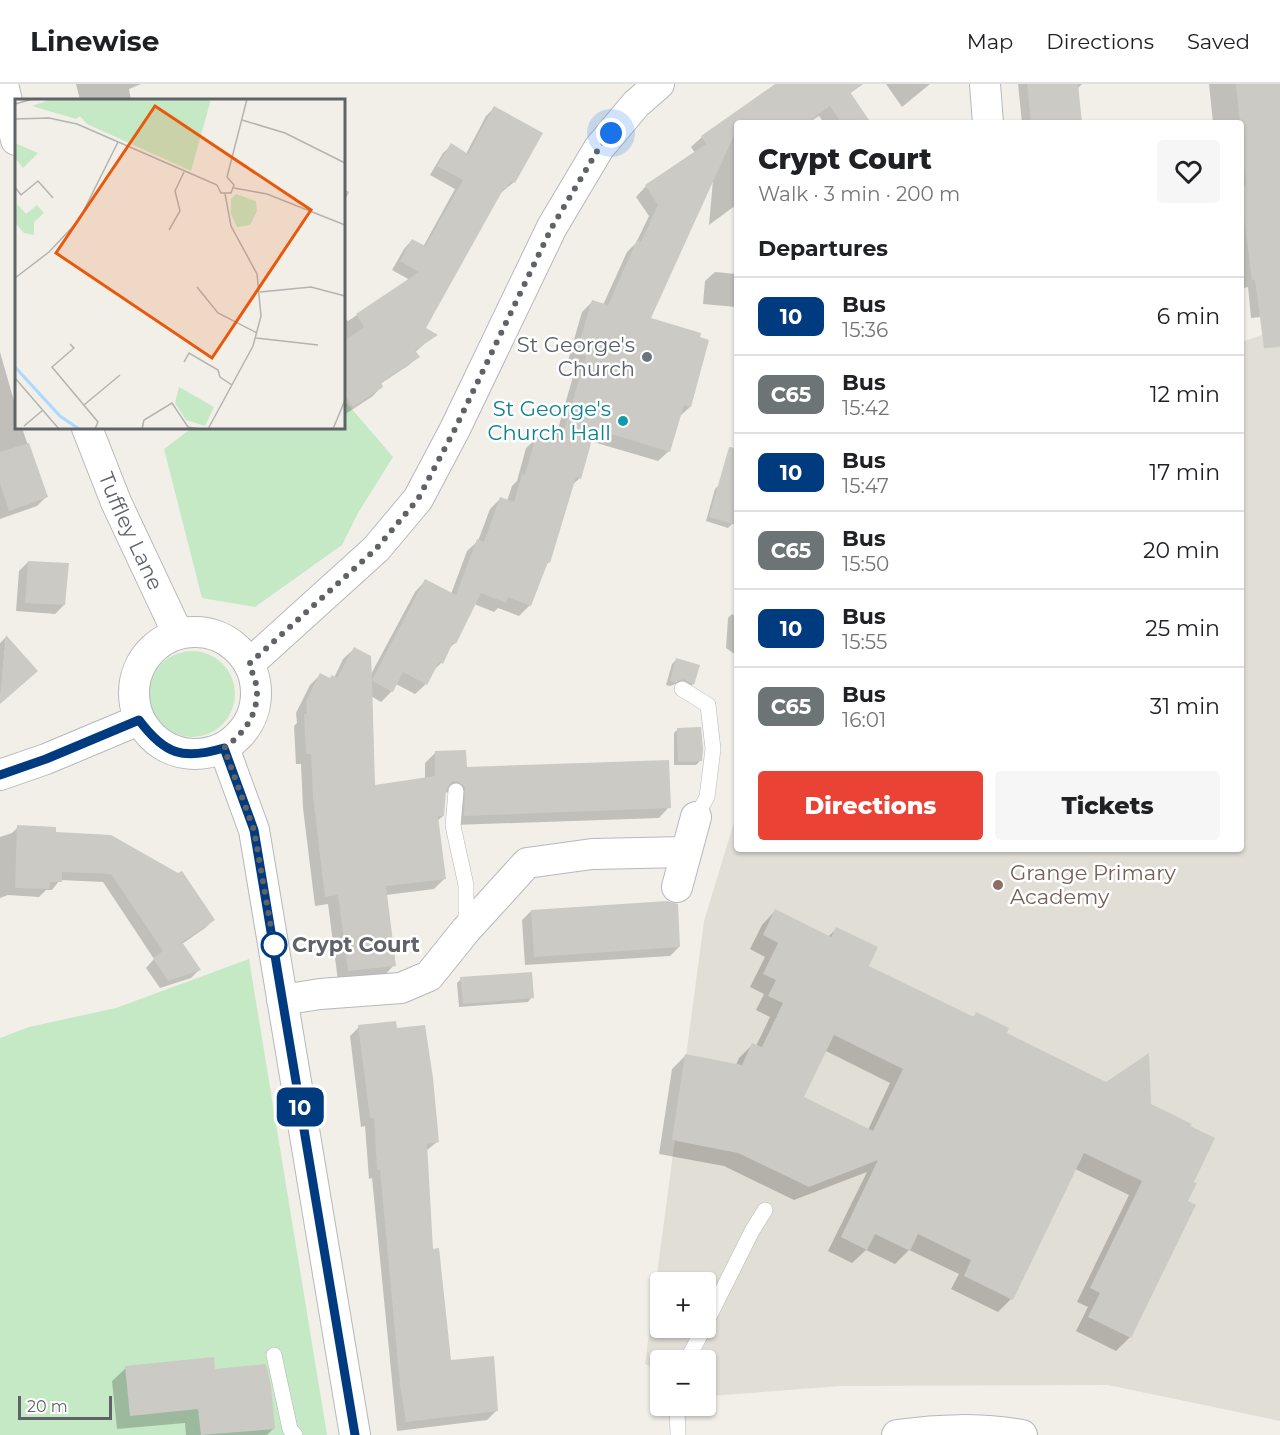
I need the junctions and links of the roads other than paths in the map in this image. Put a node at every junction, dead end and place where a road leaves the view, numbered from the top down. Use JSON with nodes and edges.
{"nodes":[{"id":1,"x":3,"y":84,"type":"edge"},
{"id":2,"x":659,"y":84,"type":"edge"},
{"id":3,"x":985,"y":84,"type":"edge"},
{"id":4,"x":988,"y":120,"type":"edge"},
{"id":5,"x":15,"y":136,"type":"edge"},
{"id":6,"x":87,"y":429,"type":"edge"},
{"id":7,"x":178,"y":634,"type":"junction"},
{"id":8,"x":249,"y":664,"type":"junction"},
{"id":9,"x":682,"y":688,"type":"dead end"},
{"id":10,"x":139,"y":720,"type":"junction"},
{"id":11,"x":224,"y":748,"type":"junction"},
{"id":12,"x":0,"y":775,"type":"edge"},
{"id":13,"x":456,"y":791,"type":"dead end"},
{"id":14,"x":696,"y":818,"type":"joint"},
{"id":15,"x":686,"y":852,"type":"junction"},
{"id":16,"x":677,"y":887,"type":"dead end"},
{"id":17,"x":466,"y":930,"type":"junction"},
{"id":18,"x":282,"y":1000,"type":"junction"},
{"id":19,"x":765,"y":1210,"type":"dead end"},
{"id":20,"x":716,"y":1302,"type":"edge"},
{"id":21,"x":274,"y":1355,"type":"dead end"},
{"id":22,"x":677,"y":1416,"type":"edge"},
{"id":23,"x":295,"y":1435,"type":"edge"},
{"id":24,"x":355,"y":1435,"type":"edge"},
{"id":25,"x":678,"y":1435,"type":"edge"},
{"id":26,"x":897,"y":1435,"type":"edge"},
{"id":27,"x":1022,"y":1435,"type":"edge"}],
"edges":[{"from":1,"to":5,"type":"street"},
{"from":2,"to":8,"type":"street"},
{"from":3,"to":4,"type":"street"},
{"from":6,"to":7,"type":"street","name":"Tuffley Lane"},
{"from":7,"to":8,"type":"street"},
{"from":7,"to":10,"type":"street"},
{"from":8,"to":11,"type":"street"},
{"from":9,"to":14,"type":"lane"},
{"from":10,"to":11,"type":"street"},
{"from":10,"to":12,"type":"street"},
{"from":11,"to":18,"type":"street"},
{"from":13,"to":17,"type":"lane"},
{"from":14,"to":15,"type":"street"},
{"from":15,"to":16,"type":"street"},
{"from":15,"to":17,"type":"street"},
{"from":17,"to":18,"type":"street"},
{"from":18,"to":24,"type":"street"},
{"from":19,"to":20,"type":"lane"},
{"from":21,"to":23,"type":"lane"},
{"from":22,"to":25,"type":"lane"},
{"from":26,"to":27,"type":"street"}]}
